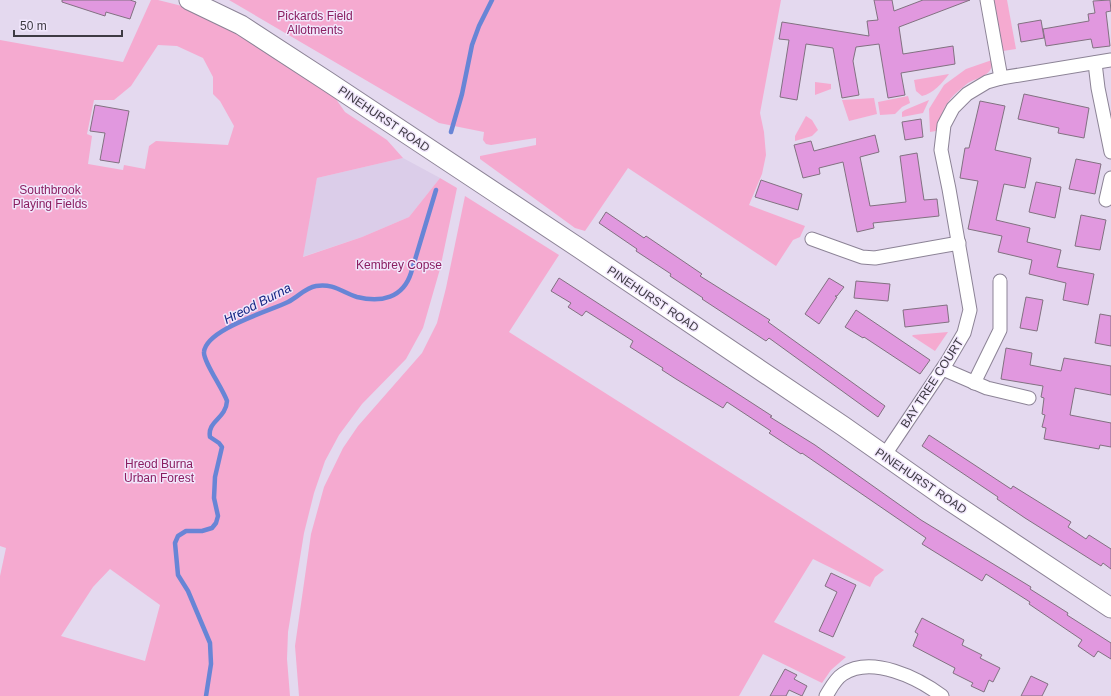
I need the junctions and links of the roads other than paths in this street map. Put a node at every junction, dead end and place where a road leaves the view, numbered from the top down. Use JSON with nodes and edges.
{"nodes":[{"id":1,"x":189,"y":0,"type":"edge"},
{"id":2,"x":987,"y":0,"type":"edge"},
{"id":3,"x":1111,"y":60,"type":"edge"},
{"id":4,"x":1095,"y":63,"type":"junction"},
{"id":5,"x":1001,"y":78,"type":"junction"},
{"id":6,"x":1111,"y":152,"type":"edge"},
{"id":7,"x":1111,"y":178,"type":"edge"},
{"id":8,"x":1106,"y":200,"type":"dead end"},
{"id":9,"x":812,"y":239,"type":"dead end"},
{"id":10,"x":958,"y":243,"type":"junction"},
{"id":11,"x":1000,"y":281,"type":"dead end"},
{"id":12,"x":943,"y":369,"type":"junction"},
{"id":13,"x":974,"y":383,"type":"junction"},
{"id":14,"x":1028,"y":398,"type":"dead end"},
{"id":15,"x":884,"y":456,"type":"junction"},
{"id":16,"x":1111,"y":608,"type":"edge"},
{"id":17,"x":826,"y":696,"type":"edge"},
{"id":18,"x":942,"y":696,"type":"edge"}],
"edges":[{"from":1,"to":15,"type":"street","name":"PINEHURST ROAD"},
{"from":2,"to":5,"type":"street"},
{"from":3,"to":4,"type":"street","name":"BAY TREE COURT"},
{"from":4,"to":5,"type":"street","name":"BAY TREE COURT"},
{"from":4,"to":6,"type":"street"},
{"from":5,"to":10,"type":"street","name":"BAY TREE COURT"},
{"from":7,"to":8,"type":"street"},
{"from":9,"to":10,"type":"street"},
{"from":10,"to":12,"type":"street","name":"BAY TREE COURT"},
{"from":11,"to":13,"type":"street"},
{"from":12,"to":13,"type":"street"},
{"from":12,"to":15,"type":"street","name":"BAY TREE COURT"},
{"from":13,"to":14,"type":"street"},
{"from":15,"to":16,"type":"street","name":"PINEHURST ROAD"},
{"from":17,"to":18,"type":"street"}]}
